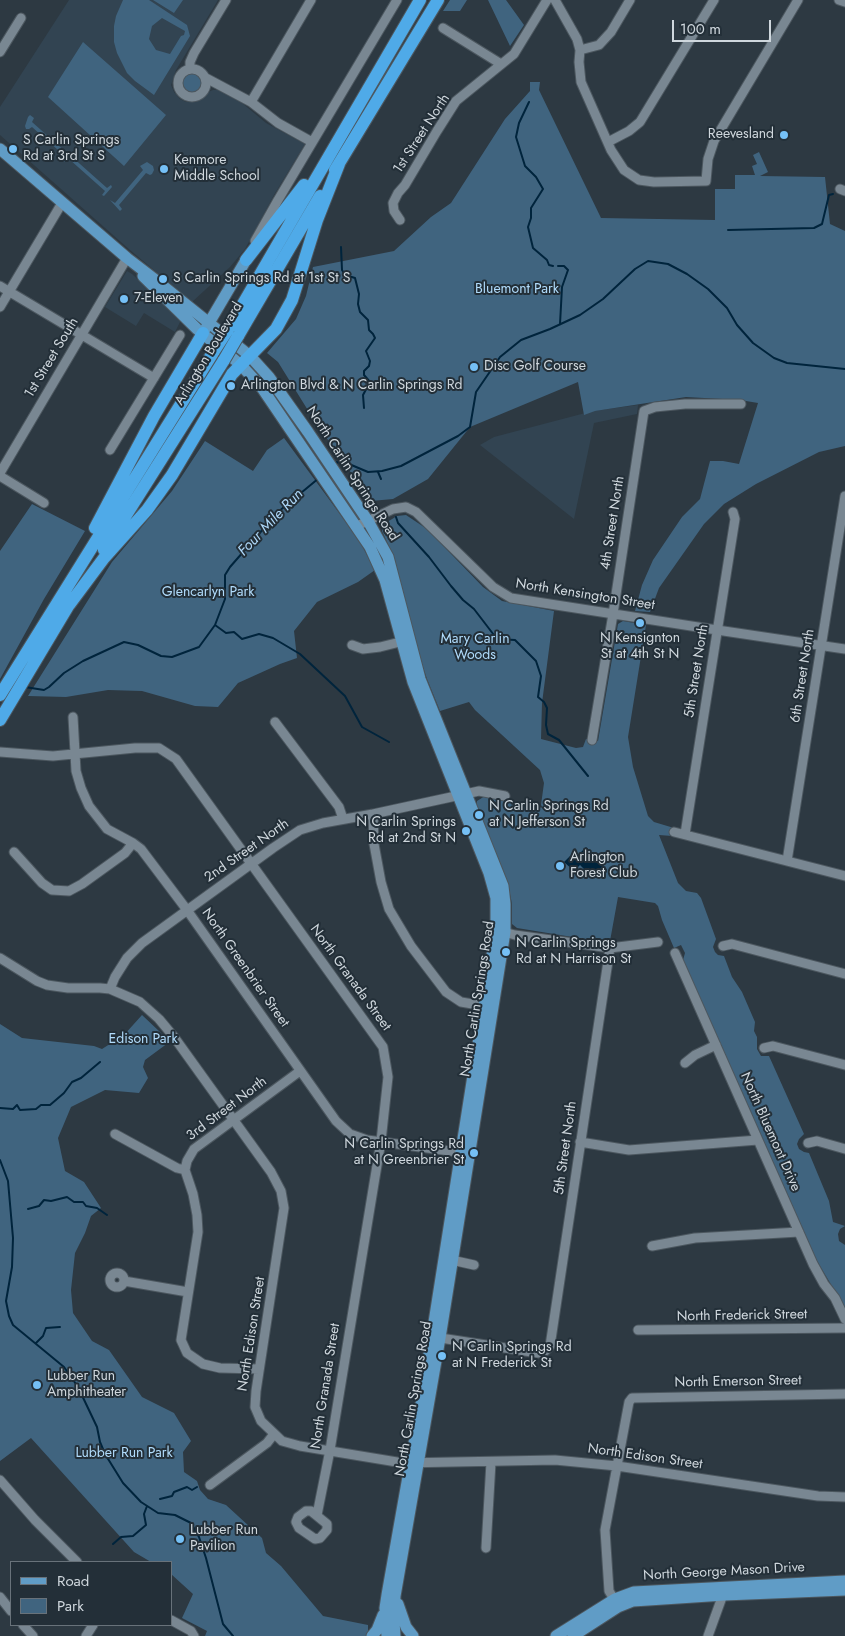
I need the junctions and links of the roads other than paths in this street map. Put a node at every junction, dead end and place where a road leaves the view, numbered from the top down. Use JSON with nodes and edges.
{"nodes":[{"id":1,"x":226,"y":0,"type":"edge"},
{"id":2,"x":311,"y":0,"type":"edge"},
{"id":3,"x":396,"y":0,"type":"edge"},
{"id":4,"x":420,"y":0,"type":"edge"},
{"id":5,"x":438,"y":0,"type":"edge"},
{"id":6,"x":547,"y":0,"type":"edge"},
{"id":7,"x":555,"y":0,"type":"edge"},
{"id":8,"x":630,"y":0,"type":"edge"},
{"id":9,"x":714,"y":0,"type":"edge"},
{"id":10,"x":798,"y":0,"type":"edge"},
{"id":11,"x":840,"y":0,"type":"edge"},
{"id":12,"x":845,"y":2,"type":"edge"},
{"id":13,"x":22,"y":18,"type":"dead end"},
{"id":14,"x":443,"y":28,"type":"dead end"},
{"id":15,"x":580,"y":50,"type":"junction"},
{"id":16,"x":0,"y":52,"type":"edge"},
{"id":17,"x":500,"y":64,"type":"junction"},
{"id":18,"x":190,"y":68,"type":"junction"},
{"id":19,"x":206,"y":78,"type":"junction"},
{"id":20,"x":251,"y":102,"type":"junction"},
{"id":21,"x":312,"y":142,"type":"junction"},
{"id":22,"x":608,"y":142,"type":"junction"},
{"id":23,"x":0,"y":149,"type":"edge"},
{"id":24,"x":331,"y":150,"type":"junction"},
{"id":25,"x":339,"y":164,"type":"junction"},
{"id":26,"x":62,"y":203,"type":"junction"},
{"id":27,"x":400,"y":220,"type":"dead end"},
{"id":28,"x":127,"y":258,"type":"junction"},
{"id":29,"x":246,"y":260,"type":"junction"},
{"id":30,"x":0,"y":286,"type":"edge"},
{"id":31,"x":9,"y":292,"type":"junction"},
{"id":32,"x":166,"y":300,"type":"junction"},
{"id":33,"x":184,"y":302,"type":"junction"},
{"id":34,"x":0,"y":307,"type":"edge"},
{"id":35,"x":206,"y":328,"type":"junction"},
{"id":36,"x":234,"y":332,"type":"junction"},
{"id":37,"x":82,"y":334,"type":"junction"},
{"id":38,"x":180,"y":335,"type":"dead end"},
{"id":39,"x":245,"y":361,"type":"junction"},
{"id":40,"x":154,"y":378,"type":"junction"},
{"id":41,"x":741,"y":404,"type":"dead end"},
{"id":42,"x":110,"y":450,"type":"dead end"},
{"id":43,"x":0,"y":475,"type":"edge"},
{"id":44,"x":333,"y":480,"type":"junction"},
{"id":45,"x":845,"y":496,"type":"edge"},
{"id":46,"x":44,"y":503,"type":"dead end"},
{"id":47,"x":733,"y":512,"type":"dead end"},
{"id":48,"x":368,"y":521,"type":"junction"},
{"id":49,"x":357,"y":526,"type":"junction"},
{"id":50,"x":64,"y":602,"type":"junction"},
{"id":51,"x":613,"y":614,"type":"junction"},
{"id":52,"x":717,"y":630,"type":"junction"},
{"id":53,"x":405,"y":641,"type":"junction"},
{"id":54,"x":352,"y":645,"type":"dead end"},
{"id":55,"x":822,"y":645,"type":"junction"},
{"id":56,"x":845,"y":649,"type":"edge"},
{"id":57,"x":0,"y":695,"type":"edge"},
{"id":58,"x":2,"y":716,"type":"edge"},
{"id":59,"x":73,"y":717,"type":"dead end"},
{"id":60,"x":275,"y":722,"type":"dead end"},
{"id":61,"x":592,"y":740,"type":"dead end"},
{"id":62,"x":0,"y":752,"type":"edge"},
{"id":63,"x":74,"y":754,"type":"junction"},
{"id":64,"x":462,"y":796,"type":"junction"},
{"id":65,"x":505,"y":796,"type":"dead end"},
{"id":66,"x":373,"y":814,"type":"junction"},
{"id":67,"x":343,"y":819,"type":"junction"},
{"id":68,"x":674,"y":832,"type":"dead end"},
{"id":69,"x":685,"y":834,"type":"junction"},
{"id":70,"x":133,"y":843,"type":"junction"},
{"id":71,"x":14,"y":852,"type":"dead end"},
{"id":72,"x":787,"y":861,"type":"junction"},
{"id":73,"x":252,"y":864,"type":"junction"},
{"id":74,"x":845,"y":876,"type":"edge"},
{"id":75,"x":187,"y":910,"type":"junction"},
{"id":76,"x":500,"y":931,"type":"junction"},
{"id":77,"x":658,"y":942,"type":"dead end"},
{"id":78,"x":723,"y":946,"type":"dead end"},
{"id":79,"x":610,"y":948,"type":"junction"},
{"id":80,"x":675,"y":952,"type":"dead end"},
{"id":81,"x":0,"y":958,"type":"edge"},
{"id":82,"x":845,"y":974,"type":"edge"},
{"id":83,"x":110,"y":989,"type":"junction"},
{"id":84,"x":488,"y":1007,"type":"junction"},
{"id":85,"x":716,"y":1045,"type":"junction"},
{"id":86,"x":764,"y":1048,"type":"dead end"},
{"id":87,"x":685,"y":1063,"type":"dead end"},
{"id":88,"x":845,"y":1065,"type":"edge"},
{"id":89,"x":300,"y":1071,"type":"junction"},
{"id":90,"x":234,"y":1120,"type":"junction"},
{"id":91,"x":114,"y":1134,"type":"dead end"},
{"id":92,"x":758,"y":1140,"type":"junction"},
{"id":93,"x":380,"y":1141,"type":"junction"},
{"id":94,"x":580,"y":1142,"type":"junction"},
{"id":95,"x":808,"y":1143,"type":"dead end"},
{"id":96,"x":845,"y":1149,"type":"edge"},
{"id":97,"x":465,"y":1153,"type":"junction"},
{"id":98,"x":185,"y":1170,"type":"junction"},
{"id":99,"x":799,"y":1232,"type":"junction"},
{"id":100,"x":652,"y":1246,"type":"dead end"},
{"id":101,"x":448,"y":1260,"type":"junction"},
{"id":102,"x":474,"y":1265,"type":"dead end"},
{"id":103,"x":124,"y":1281,"type":"dead end"},
{"id":104,"x":188,"y":1292,"type":"junction"},
{"id":105,"x":845,"y":1319,"type":"edge"},
{"id":106,"x":845,"y":1328,"type":"edge"},
{"id":107,"x":638,"y":1330,"type":"dead end"},
{"id":108,"x":436,"y":1337,"type":"junction"},
{"id":109,"x":259,"y":1369,"type":"junction"},
{"id":110,"x":845,"y":1394,"type":"edge"},
{"id":111,"x":274,"y":1434,"type":"junction"},
{"id":112,"x":330,"y":1450,"type":"junction"},
{"id":113,"x":414,"y":1462,"type":"junction"},
{"id":114,"x":490,"y":1462,"type":"junction"},
{"id":115,"x":617,"y":1466,"type":"junction"},
{"id":116,"x":0,"y":1480,"type":"edge"},
{"id":117,"x":210,"y":1485,"type":"dead end"},
{"id":118,"x":845,"y":1497,"type":"edge"},
{"id":119,"x":317,"y":1516,"type":"dead end"},
{"id":120,"x":486,"y":1548,"type":"dead end"},
{"id":121,"x":76,"y":1561,"type":"edge"},
{"id":122,"x":845,"y":1581,"type":"edge"},
{"id":123,"x":845,"y":1590,"type":"edge"},
{"id":124,"x":725,"y":1591,"type":"junction"},
{"id":125,"x":395,"y":1596,"type":"junction"},
{"id":126,"x":0,"y":1598,"type":"edge"},
{"id":127,"x":617,"y":1603,"type":"junction"},
{"id":128,"x":385,"y":1608,"type":"junction"},
{"id":129,"x":10,"y":1610,"type":"edge"},
{"id":130,"x":172,"y":1621,"type":"edge"},
{"id":131,"x":24,"y":1626,"type":"edge"},
{"id":132,"x":33,"y":1636,"type":"edge"},
{"id":133,"x":194,"y":1636,"type":"edge"},
{"id":134,"x":372,"y":1636,"type":"edge"},
{"id":135,"x":387,"y":1636,"type":"edge"},
{"id":136,"x":395,"y":1636,"type":"edge"},
{"id":137,"x":413,"y":1636,"type":"edge"},
{"id":138,"x":556,"y":1636,"type":"edge"},
{"id":139,"x":573,"y":1636,"type":"edge"},
{"id":140,"x":708,"y":1636,"type":"edge"}],
"edges":[{"from":1,"to":18,"type":"street"},
{"from":2,"to":20,"type":"street"},
{"from":3,"to":21,"type":"street"},
{"from":4,"to":24,"type":"highway","name":"Arlington Boulevard"},
{"from":5,"to":25,"type":"highway","name":"Arlington Boulevard"},
{"from":6,"to":17,"type":"street","name":"1st Street North"},
{"from":7,"to":15,"type":"street"},
{"from":8,"to":15,"type":"street"},
{"from":9,"to":22,"type":"street"},
{"from":10,"to":22,"type":"street"},
{"from":11,"to":12,"type":"street"},
{"from":13,"to":16,"type":"street"},
{"from":14,"to":17,"type":"street"},
{"from":15,"to":22,"type":"street"},
{"from":17,"to":27,"type":"street","name":"1st Street North"},
{"from":18,"to":19,"type":"street"},
{"from":18,"to":19,"type":"street"},
{"from":19,"to":20,"type":"street"},
{"from":20,"to":21,"type":"street"},
{"from":21,"to":29,"type":"street"},
{"from":23,"to":26,"type":"main road"},
{"from":24,"to":29,"type":"highway"},
{"from":24,"to":36,"type":"highway","name":"Arlington Boulevard"},
{"from":25,"to":36,"type":"highway","name":"Arlington Boulevard"},
{"from":25,"to":39,"type":"highway"},
{"from":26,"to":28,"type":"main road"},
{"from":26,"to":31,"type":"street"},
{"from":28,"to":32,"type":"main road"},
{"from":28,"to":33,"type":"main road"},
{"from":28,"to":37,"type":"street","name":"1st Street South"},
{"from":29,"to":35,"type":"main road"},
{"from":30,"to":31,"type":"street"},
{"from":31,"to":34,"type":"street"},
{"from":31,"to":37,"type":"street"},
{"from":32,"to":33,"type":"main road"},
{"from":32,"to":35,"type":"main road"},
{"from":33,"to":35,"type":"main road"},
{"from":35,"to":39,"type":"main road","name":"North Carlin Springs Road"},
{"from":35,"to":50,"type":"highway"},
{"from":36,"to":50,"type":"highway","name":"Arlington Boulevard","bridge":true},
{"from":37,"to":40,"type":"street"},
{"from":37,"to":43,"type":"street","name":"1st Street South"},
{"from":38,"to":40,"type":"street"},
{"from":39,"to":44,"type":"main road","name":"North Carlin Springs Road"},
{"from":39,"to":50,"type":"highway"},
{"from":40,"to":42,"type":"street"},
{"from":41,"to":51,"type":"street","name":"4th Street North"},
{"from":43,"to":46,"type":"street"},
{"from":44,"to":48,"type":"main road","name":"North Carlin Springs Road"},
{"from":44,"to":49,"type":"main road","name":"North Carlin Springs Road"},
{"from":45,"to":55,"type":"street","name":"6th Street North"},
{"from":47,"to":52,"type":"street","name":"5th Street North"},
{"from":48,"to":49,"type":"street","name":"North Kensington Street"},
{"from":48,"to":51,"type":"street","name":"North Kensington Street"},
{"from":48,"to":53,"type":"main road","name":"North Carlin Springs Road"},
{"from":49,"to":53,"type":"main road","name":"North Carlin Springs Road"},
{"from":50,"to":57,"type":"highway","name":"Arlington Boulevard"},
{"from":50,"to":58,"type":"highway","name":"Arlington Boulevard"},
{"from":51,"to":52,"type":"street","name":"North Kensington Street"},
{"from":51,"to":61,"type":"street","name":"4th Street North"},
{"from":52,"to":55,"type":"street","name":"North Kensington Street"},
{"from":52,"to":69,"type":"street","name":"5th Street North"},
{"from":53,"to":54,"type":"street"},
{"from":53,"to":64,"type":"main road","name":"North Carlin Springs Road"},
{"from":55,"to":56,"type":"street","name":"North Kensington Street"},
{"from":55,"to":72,"type":"street","name":"6th Street North"},
{"from":59,"to":63,"type":"street","name":"North Greenbrier Street"},
{"from":60,"to":67,"type":"street"},
{"from":62,"to":63,"type":"street","name":"North Granada Street"},
{"from":63,"to":70,"type":"street","name":"North Greenbrier Street"},
{"from":63,"to":73,"type":"street","name":"North Granada Street"},
{"from":64,"to":65,"type":"street","name":"2nd Street North"},
{"from":64,"to":66,"type":"street","name":"2nd Street North"},
{"from":64,"to":76,"type":"main road","name":"North Carlin Springs Road"},
{"from":66,"to":67,"type":"street","name":"2nd Street North"},
{"from":66,"to":84,"type":"street"},
{"from":67,"to":73,"type":"street","name":"2nd Street North"},
{"from":68,"to":69,"type":"street"},
{"from":69,"to":72,"type":"street"},
{"from":70,"to":71,"type":"street"},
{"from":70,"to":75,"type":"street","name":"North Greenbrier Street"},
{"from":72,"to":74,"type":"street"},
{"from":73,"to":75,"type":"street","name":"2nd Street North"},
{"from":73,"to":93,"type":"street","name":"North Granada Street"},
{"from":75,"to":83,"type":"street","name":"2nd Street North"},
{"from":75,"to":89,"type":"street","name":"North Greenbrier Street"},
{"from":76,"to":79,"type":"street"},
{"from":76,"to":84,"type":"main road","name":"North Carlin Springs Road"},
{"from":77,"to":79,"type":"street"},
{"from":78,"to":82,"type":"street"},
{"from":79,"to":94,"type":"street","name":"5th Street North"},
{"from":80,"to":85,"type":"street","name":"North Bluemont Drive"},
{"from":81,"to":83,"type":"street","name":"North Edison Street"},
{"from":83,"to":90,"type":"street","name":"North Edison Street"},
{"from":84,"to":97,"type":"main road","name":"North Carlin Springs Road"},
{"from":85,"to":87,"type":"street"},
{"from":85,"to":92,"type":"street","name":"North Bluemont Drive"},
{"from":86,"to":88,"type":"street"},
{"from":89,"to":90,"type":"street","name":"3rd Street North"},
{"from":89,"to":93,"type":"street","name":"North Greenbrier Street"},
{"from":90,"to":98,"type":"street","name":"3rd Street North"},
{"from":90,"to":109,"type":"street","name":"North Edison Street"},
{"from":91,"to":98,"type":"street"},
{"from":92,"to":94,"type":"street"},
{"from":92,"to":99,"type":"street","name":"North Bluemont Drive"},
{"from":93,"to":97,"type":"street","name":"North Greenbrier Street"},
{"from":93,"to":112,"type":"street","name":"North Granada Street"},
{"from":94,"to":108,"type":"street","name":"5th Street North"},
{"from":95,"to":96,"type":"street"},
{"from":97,"to":101,"type":"main road","name":"North Carlin Springs Road"},
{"from":98,"to":104,"type":"street"},
{"from":99,"to":100,"type":"street"},
{"from":99,"to":105,"type":"street","name":"North Bluemont Drive"},
{"from":101,"to":102,"type":"street"},
{"from":101,"to":108,"type":"main road","name":"North Carlin Springs Road"},
{"from":103,"to":104,"type":"street"},
{"from":104,"to":109,"type":"street"},
{"from":106,"to":107,"type":"street","name":"North Frederick Street"},
{"from":108,"to":113,"type":"main road","name":"North Carlin Springs Road"},
{"from":109,"to":111,"type":"street","name":"North Edison Street"},
{"from":110,"to":115,"type":"street","name":"North Emerson Street"},
{"from":111,"to":112,"type":"street","name":"North Edison Street"},
{"from":111,"to":117,"type":"street"},
{"from":112,"to":113,"type":"street","name":"North Edison Street"},
{"from":112,"to":119,"type":"street","name":"North Granada Street"},
{"from":113,"to":114,"type":"street","name":"North Edison Street"},
{"from":113,"to":125,"type":"main road","name":"North Carlin Springs Road"},
{"from":113,"to":128,"type":"main road","name":"North Carlin Springs Road"},
{"from":114,"to":115,"type":"street","name":"North Edison Street"},
{"from":114,"to":120,"type":"street"},
{"from":115,"to":118,"type":"street","name":"North Edison Street"},
{"from":115,"to":127,"type":"street"},
{"from":116,"to":121,"type":"street"},
{"from":122,"to":124,"type":"main road","name":"North George Mason Drive"},
{"from":123,"to":124,"type":"main road","name":"North George Mason Drive"},
{"from":124,"to":127,"type":"main road","name":"North George Mason Drive"},
{"from":124,"to":140,"type":"street"},
{"from":125,"to":136,"type":"main road","name":"North Carlin Springs Road"},
{"from":125,"to":137,"type":"main road"},
{"from":126,"to":129,"type":"street"},
{"from":127,"to":138,"type":"main road","name":"North George Mason Drive"},
{"from":127,"to":139,"type":"main road","name":"North George Mason Drive"},
{"from":128,"to":134,"type":"main road"},
{"from":128,"to":135,"type":"main road","name":"North Carlin Springs Road"},
{"from":130,"to":133,"type":"street"},
{"from":131,"to":132,"type":"street"}]}
